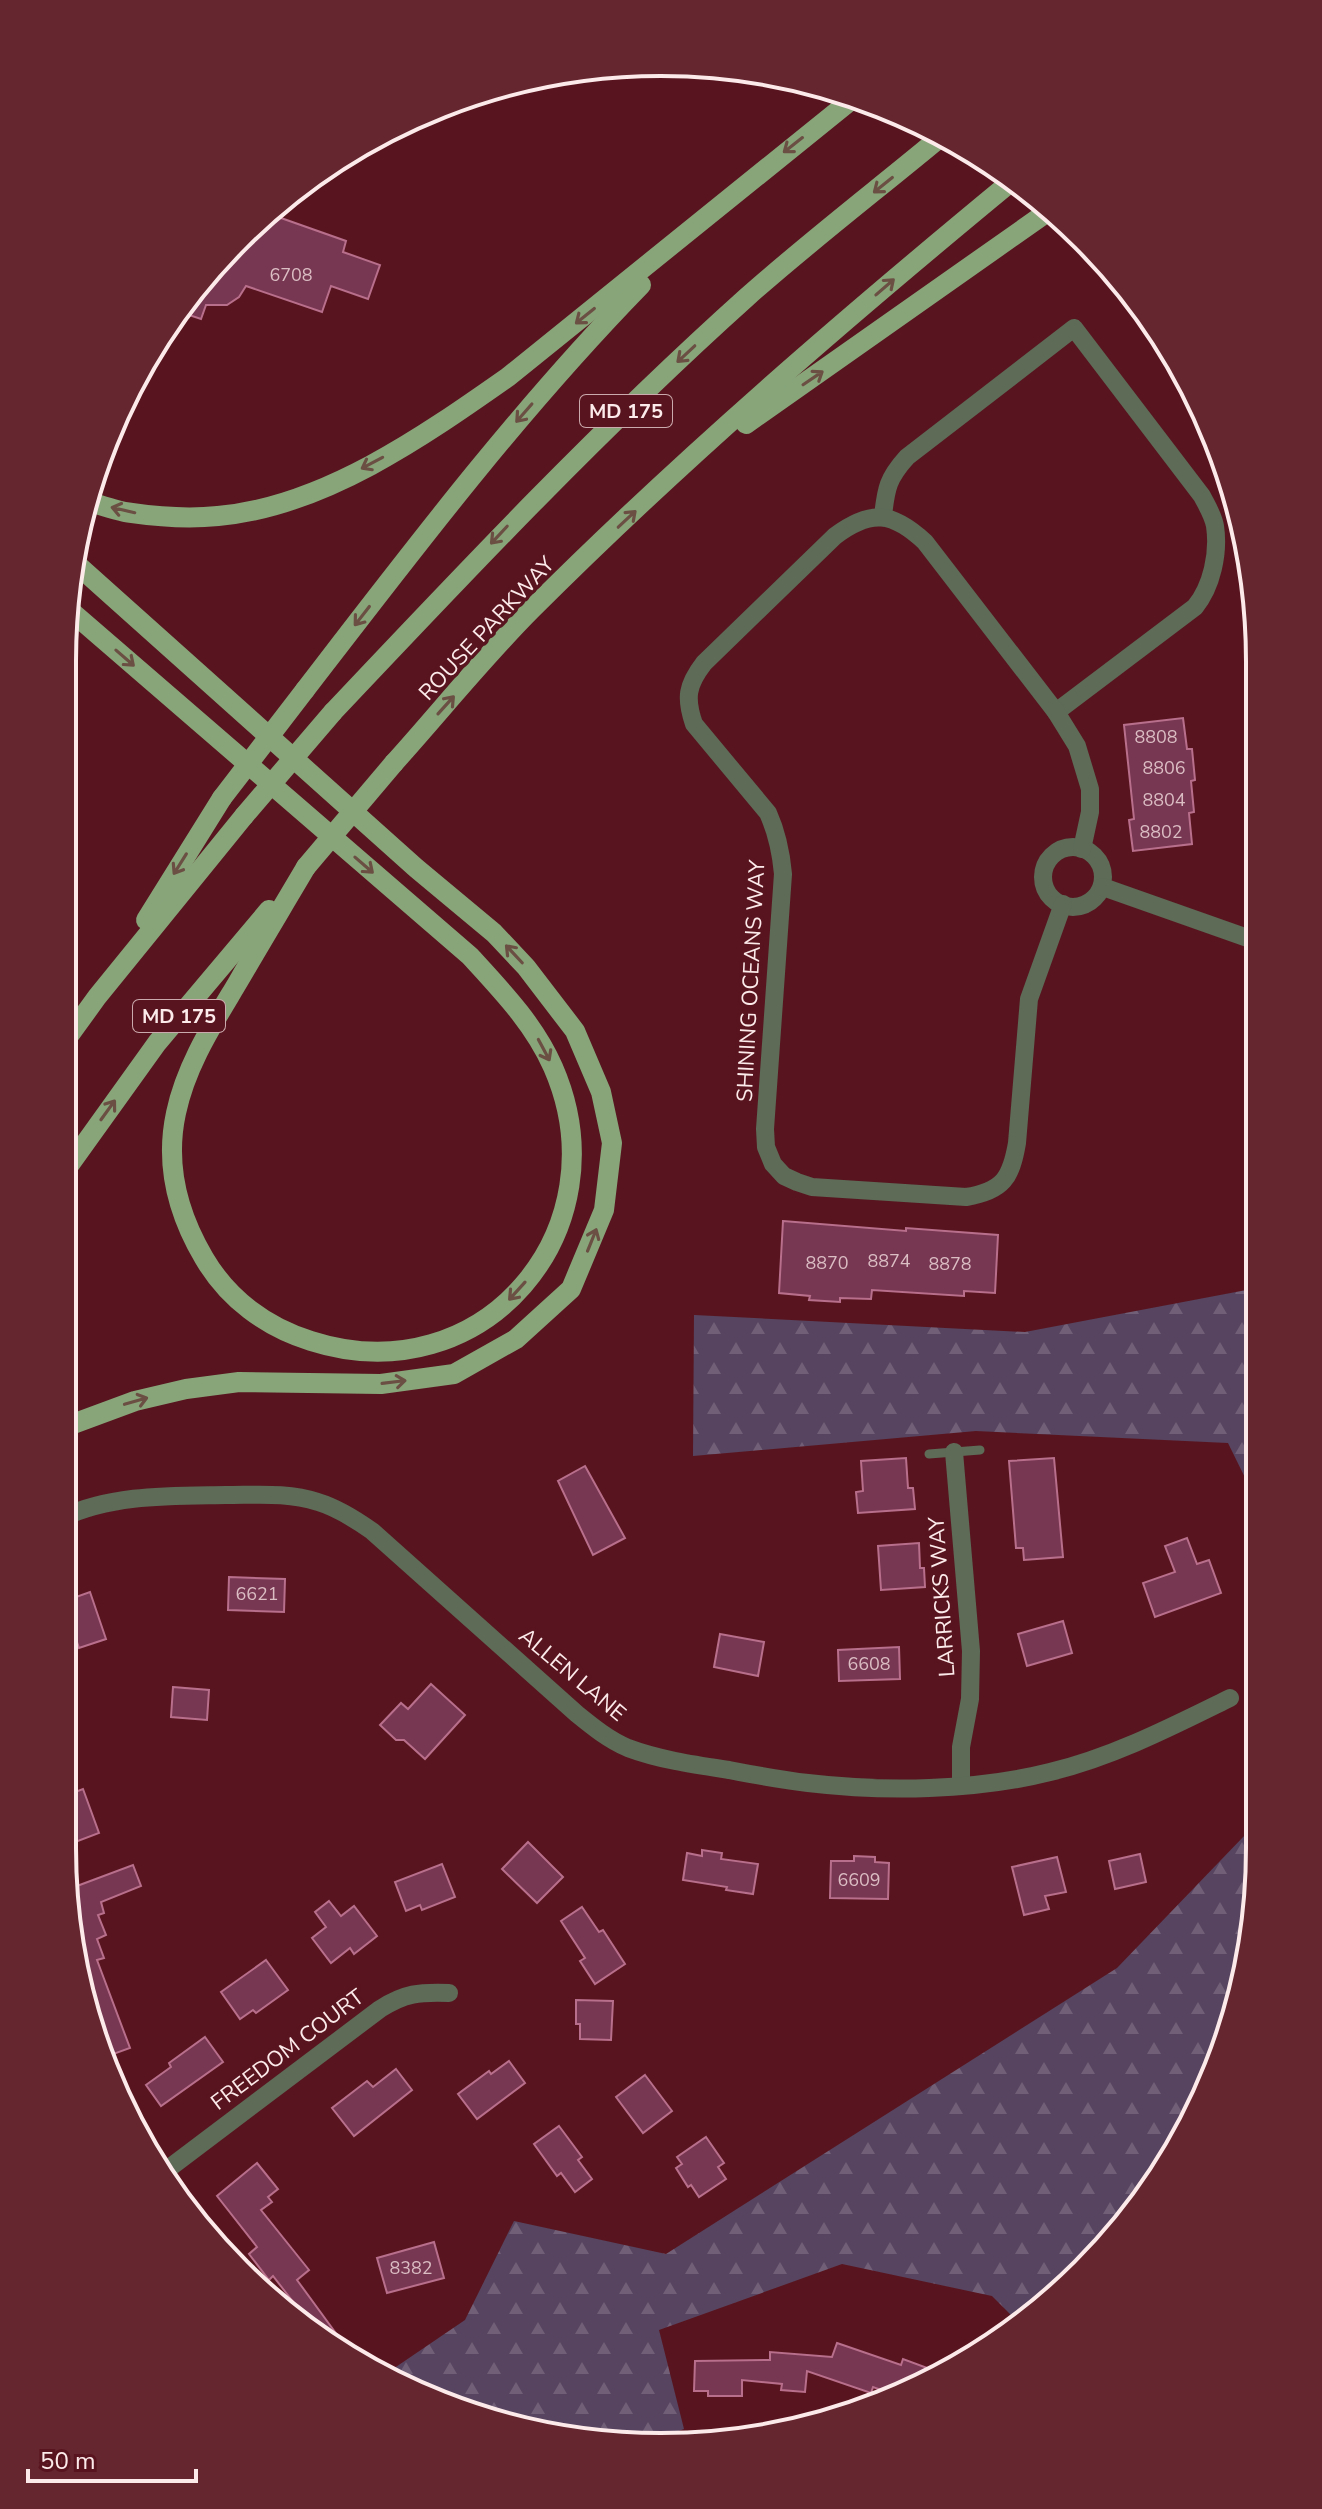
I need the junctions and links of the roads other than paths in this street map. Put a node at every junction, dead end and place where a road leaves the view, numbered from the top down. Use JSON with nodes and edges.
{"nodes":[{"id":1,"x":844,"y":106,"type":"edge"},
{"id":2,"x":933,"y":143,"type":"edge"},
{"id":3,"x":1004,"y":188,"type":"edge"},
{"id":4,"x":711,"y":213,"type":"junction"},
{"id":5,"x":1041,"y":216,"type":"edge"},
{"id":6,"x":680,"y":469,"type":"junction"},
{"id":7,"x":98,"y":504,"type":"edge"},
{"id":8,"x":883,"y":516,"type":"junction"},
{"id":9,"x":83,"y":570,"type":"edge"},
{"id":10,"x":78,"y":617,"type":"edge"},
{"id":11,"x":1056,"y":712,"type":"junction"},
{"id":12,"x":1082,"y":849,"type":"junction"},
{"id":13,"x":306,"y":867,"type":"junction"},
{"id":14,"x":1103,"y":887,"type":"junction"},
{"id":15,"x":1063,"y":904,"type":"junction"},
{"id":16,"x":1246,"y":937,"type":"edge"},
{"id":17,"x":97,"y":997,"type":"junction"},
{"id":18,"x":76,"y":1026,"type":"edge"},
{"id":19,"x":76,"y":1156,"type":"edge"},
{"id":20,"x":76,"y":1423,"type":"edge"},
{"id":21,"x":980,"y":1450,"type":"dead end"},
{"id":22,"x":954,"y":1452,"type":"junction"},
{"id":23,"x":929,"y":1454,"type":"dead end"},
{"id":24,"x":76,"y":1513,"type":"edge"},
{"id":25,"x":1230,"y":1698,"type":"dead end"},
{"id":26,"x":961,"y":1786,"type":"junction"},
{"id":27,"x":449,"y":1993,"type":"dead end"},
{"id":28,"x":171,"y":2167,"type":"edge"}],
"edges":[{"from":1,"to":4,"type":"main road","one_way":true},
{"from":2,"to":17,"type":"main road","number":"MD 175","one_way":true,"bridge":true},
{"from":6,"to":3,"type":"main road","name":"ROUSE PARKWAY","number":"MD 175","one_way":true},
{"from":4,"to":7,"type":"main road","one_way":true},
{"from":4,"to":17,"type":"main road","one_way":true,"bridge":true},
{"from":6,"to":5,"type":"main road","one_way":true},
{"from":13,"to":6,"type":"main road","name":"ROUSE PARKWAY","number":"MD 175","one_way":true,"bridge":true},
{"from":8,"to":11,"type":"street"},
{"from":8,"to":11,"type":"street"},
{"from":8,"to":15,"type":"street","name":"SHINING OCEANS WAY"},
{"from":20,"to":9,"type":"main road","one_way":true},
{"from":10,"to":13,"type":"main road","one_way":true},
{"from":11,"to":12,"type":"street"},
{"from":12,"to":14,"type":"street"},
{"from":12,"to":15,"type":"street"},
{"from":19,"to":13,"type":"main road","name":"ROUSE PARKWAY","number":"MD 175","one_way":true},
{"from":14,"to":15,"type":"street"},
{"from":14,"to":16,"type":"street"},
{"from":17,"to":18,"type":"main road","number":"MD 175"},
{"from":21,"to":22,"type":"lane"},
{"from":22,"to":23,"type":"lane"},
{"from":22,"to":26,"type":"street","name":"LARRICKS WAY"},
{"from":24,"to":26,"type":"street","name":"ALLEN LANE"},
{"from":25,"to":26,"type":"street","name":"ALLEN LANE"},
{"from":27,"to":28,"type":"street","name":"FREEDOM COURT"}]}
